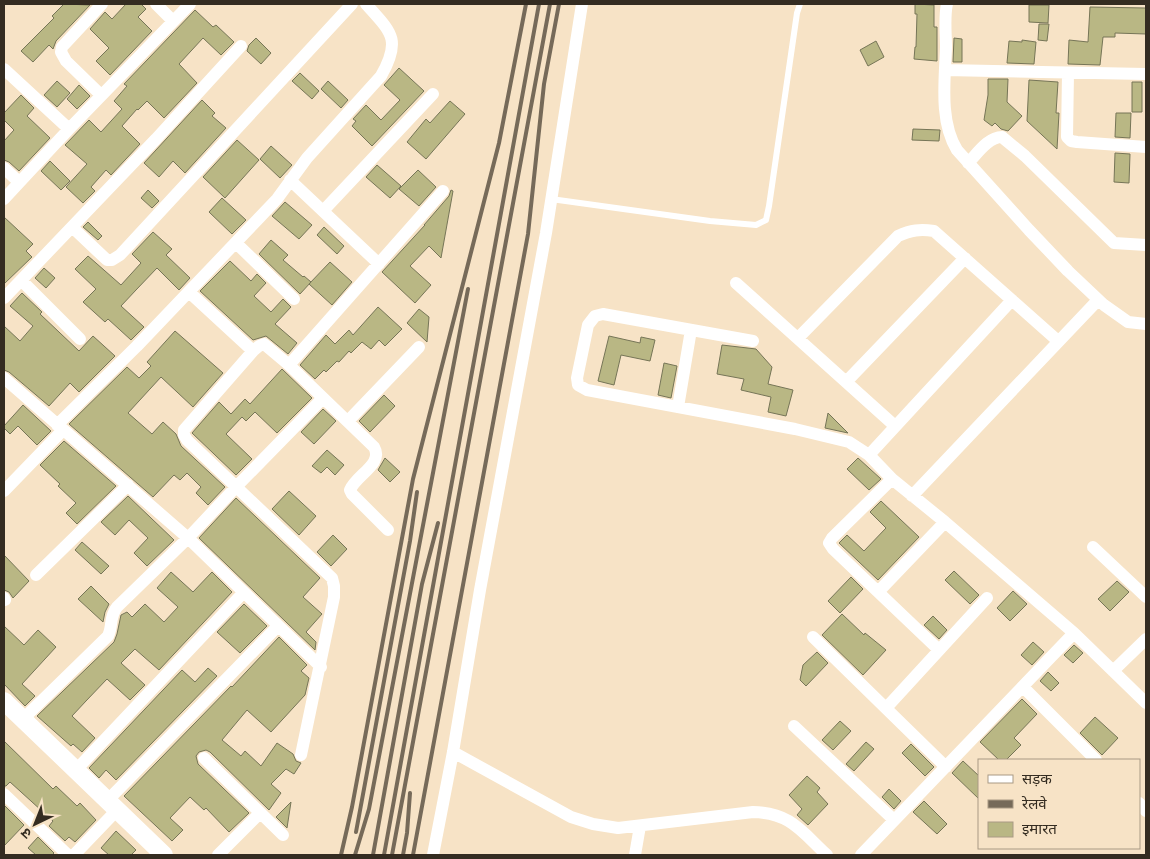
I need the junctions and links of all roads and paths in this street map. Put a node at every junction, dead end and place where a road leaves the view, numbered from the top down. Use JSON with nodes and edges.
{"nodes":[{"id":1,"x":102,"y":4,"type":"edge"},
{"id":2,"x":156,"y":4,"type":"edge"},
{"id":3,"x":190,"y":4,"type":"edge"},
{"id":4,"x":352,"y":4,"type":"edge"},
{"id":5,"x":366,"y":4,"type":"edge"},
{"id":6,"x":582,"y":4,"type":"edge"},
{"id":7,"x":800,"y":4,"type":"edge"},
{"id":8,"x":947,"y":4,"type":"edge"},
{"id":9,"x":173,"y":21,"type":"junction"},
{"id":10,"x":241,"y":46,"type":"dead end"},
{"id":11,"x":4,"y":69,"type":"edge"},
{"id":12,"x":945,"y":70,"type":"junction"},
{"id":13,"x":1068,"y":72,"type":"junction"},
{"id":14,"x":1146,"y":74,"type":"edge"},
{"id":15,"x":432,"y":94,"type":"dead end"},
{"id":16,"x":101,"y":95,"type":"junction"},
{"id":17,"x":69,"y":129,"type":"junction"},
{"id":18,"x":1146,"y":147,"type":"edge"},
{"id":19,"x":968,"y":163,"type":"junction"},
{"id":20,"x":4,"y":168,"type":"edge"},
{"id":21,"x":290,"y":180,"type":"junction"},
{"id":22,"x":19,"y":182,"type":"junction"},
{"id":23,"x":443,"y":191,"type":"dead end"},
{"id":24,"x":4,"y":199,"type":"edge"},
{"id":25,"x":551,"y":199,"type":"junction"},
{"id":26,"x":323,"y":211,"type":"junction"},
{"id":27,"x":72,"y":227,"type":"junction"},
{"id":28,"x":236,"y":243,"type":"junction"},
{"id":29,"x":1146,"y":245,"type":"edge"},
{"id":30,"x":965,"y":258,"type":"junction"},
{"id":31,"x":379,"y":264,"type":"junction"},
{"id":32,"x":21,"y":280,"type":"junction"},
{"id":33,"x":736,"y":283,"type":"dead end"},
{"id":34,"x":190,"y":292,"type":"junction"},
{"id":35,"x":4,"y":298,"type":"edge"},
{"id":36,"x":294,"y":299,"type":"dead end"},
{"id":37,"x":1012,"y":300,"type":"junction"},
{"id":38,"x":1098,"y":300,"type":"junction"},
{"id":39,"x":1146,"y":324,"type":"edge"},
{"id":40,"x":692,"y":330,"type":"junction"},
{"id":41,"x":798,"y":338,"type":"junction"},
{"id":42,"x":80,"y":339,"type":"dead end"},
{"id":43,"x":753,"y":341,"type":"dead end"},
{"id":44,"x":1058,"y":341,"type":"junction"},
{"id":45,"x":419,"y":347,"type":"dead end"},
{"id":46,"x":253,"y":351,"type":"junction"},
{"id":47,"x":289,"y":365,"type":"junction"},
{"id":48,"x":4,"y":378,"type":"edge"},
{"id":49,"x":846,"y":382,"type":"junction"},
{"id":50,"x":323,"y":398,"type":"junction"},
{"id":51,"x":678,"y":407,"type":"junction"},
{"id":52,"x":348,"y":421,"type":"junction"},
{"id":53,"x":895,"y":426,"type":"junction"},
{"id":54,"x":60,"y":427,"type":"junction"},
{"id":55,"x":869,"y":455,"type":"junction"},
{"id":56,"x":892,"y":479,"type":"junction"},
{"id":57,"x":128,"y":485,"type":"junction"},
{"id":58,"x":236,"y":487,"type":"junction"},
{"id":59,"x":4,"y":491,"type":"edge"},
{"id":60,"x":912,"y":496,"type":"junction"},
{"id":61,"x":945,"y":522,"type":"junction"},
{"id":62,"x":388,"y":530,"type":"dead end"},
{"id":63,"x":188,"y":538,"type":"junction"},
{"id":64,"x":1093,"y":547,"type":"dead end"},
{"id":65,"x":36,"y":575,"type":"dead end"},
{"id":66,"x":879,"y":591,"type":"junction"},
{"id":67,"x":243,"y":593,"type":"junction"},
{"id":68,"x":1146,"y":597,"type":"edge"},
{"id":69,"x":987,"y":598,"type":"dead end"},
{"id":70,"x":278,"y":626,"type":"junction"},
{"id":71,"x":1074,"y":633,"type":"junction"},
{"id":72,"x":813,"y":637,"type":"dead end"},
{"id":73,"x":1146,"y":638,"type":"edge"},
{"id":74,"x":939,"y":650,"type":"junction"},
{"id":75,"x":320,"y":666,"type":"junction"},
{"id":76,"x":1113,"y":671,"type":"junction"},
{"id":77,"x":1023,"y":687,"type":"junction"},
{"id":78,"x":4,"y":701,"type":"edge"},
{"id":79,"x":1146,"y":703,"type":"edge"},
{"id":80,"x":887,"y":707,"type":"junction"},
{"id":81,"x":23,"y":719,"type":"junction"},
{"id":82,"x":794,"y":726,"type":"dead end"},
{"id":83,"x":453,"y":752,"type":"junction"},
{"id":84,"x":301,"y":755,"type":"dead end"},
{"id":85,"x":204,"y":758,"type":"dead end"},
{"id":86,"x":1095,"y":759,"type":"edge"},
{"id":87,"x":946,"y":767,"type":"junction"},
{"id":88,"x":76,"y":770,"type":"junction"},
{"id":89,"x":4,"y":794,"type":"edge"},
{"id":90,"x":112,"y":806,"type":"junction"},
{"id":91,"x":260,"y":813,"type":"junction"},
{"id":92,"x":894,"y":820,"type":"junction"},
{"id":93,"x":640,"y":826,"type":"junction"},
{"id":94,"x":283,"y":835,"type":"dead end"},
{"id":95,"x":68,"y":855,"type":"edge"},
{"id":96,"x":74,"y":855,"type":"edge"},
{"id":97,"x":164,"y":855,"type":"edge"},
{"id":98,"x":218,"y":855,"type":"edge"},
{"id":99,"x":433,"y":855,"type":"edge"},
{"id":100,"x":635,"y":855,"type":"edge"},
{"id":101,"x":827,"y":855,"type":"edge"},
{"id":102,"x":861,"y":855,"type":"edge"}],
"edges":[{"from":1,"to":16,"type":"street"},
{"from":2,"to":9,"type":"street"},
{"from":3,"to":9,"type":"street"},
{"from":4,"to":27,"type":"street"},
{"from":5,"to":21,"type":"street"},
{"from":6,"to":25,"type":"street"},
{"from":7,"to":25,"type":"lane"},
{"from":8,"to":12,"type":"street"},
{"from":9,"to":16,"type":"street"},
{"from":10,"to":27,"type":"street"},
{"from":11,"to":17,"type":"street"},
{"from":12,"to":13,"type":"street"},
{"from":12,"to":19,"type":"street"},
{"from":13,"to":14,"type":"street"},
{"from":13,"to":18,"type":"street"},
{"from":15,"to":26,"type":"street"},
{"from":16,"to":17,"type":"street"},
{"from":17,"to":22,"type":"street"},
{"from":19,"to":29,"type":"street"},
{"from":19,"to":38,"type":"street"},
{"from":20,"to":22,"type":"street"},
{"from":21,"to":26,"type":"street"},
{"from":21,"to":28,"type":"street"},
{"from":22,"to":24,"type":"street"},
{"from":23,"to":31,"type":"street"},
{"from":25,"to":83,"type":"street"},
{"from":26,"to":31,"type":"street"},
{"from":27,"to":32,"type":"street"},
{"from":28,"to":34,"type":"street"},
{"from":28,"to":36,"type":"street"},
{"from":30,"to":37,"type":"street"},
{"from":30,"to":41,"type":"street"},
{"from":30,"to":49,"type":"street"},
{"from":31,"to":47,"type":"street"},
{"from":32,"to":35,"type":"street"},
{"from":32,"to":42,"type":"street"},
{"from":33,"to":41,"type":"street"},
{"from":34,"to":46,"type":"street"},
{"from":34,"to":54,"type":"street"},
{"from":37,"to":44,"type":"street"},
{"from":37,"to":53,"type":"street"},
{"from":38,"to":39,"type":"street"},
{"from":38,"to":44,"type":"street"},
{"from":40,"to":43,"type":"street"},
{"from":40,"to":51,"type":"street"},
{"from":40,"to":51,"type":"street"},
{"from":41,"to":49,"type":"street"},
{"from":44,"to":60,"type":"street"},
{"from":45,"to":52,"type":"street"},
{"from":46,"to":47,"type":"street"},
{"from":46,"to":58,"type":"street"},
{"from":47,"to":50,"type":"street"},
{"from":48,"to":54,"type":"street"},
{"from":49,"to":53,"type":"street"},
{"from":50,"to":52,"type":"street"},
{"from":50,"to":58,"type":"street"},
{"from":51,"to":55,"type":"street"},
{"from":52,"to":62,"type":"street"},
{"from":53,"to":55,"type":"street"},
{"from":54,"to":57,"type":"street"},
{"from":54,"to":59,"type":"street"},
{"from":55,"to":56,"type":"street"},
{"from":56,"to":60,"type":"street"},
{"from":56,"to":66,"type":"street"},
{"from":57,"to":63,"type":"street"},
{"from":57,"to":65,"type":"street"},
{"from":58,"to":63,"type":"street"},
{"from":58,"to":75,"type":"street"},
{"from":60,"to":61,"type":"street"},
{"from":61,"to":66,"type":"street"},
{"from":61,"to":71,"type":"street"},
{"from":63,"to":67,"type":"street"},
{"from":63,"to":81,"type":"street"},
{"from":64,"to":68,"type":"street"},
{"from":66,"to":74,"type":"street"},
{"from":67,"to":70,"type":"street"},
{"from":67,"to":88,"type":"street"},
{"from":69,"to":74,"type":"street"},
{"from":70,"to":75,"type":"street"},
{"from":70,"to":90,"type":"street"},
{"from":71,"to":76,"type":"street"},
{"from":71,"to":77,"type":"street"},
{"from":72,"to":80,"type":"street"},
{"from":73,"to":76,"type":"street"},
{"from":74,"to":80,"type":"street"},
{"from":75,"to":84,"type":"street"},
{"from":76,"to":79,"type":"street"},
{"from":77,"to":86,"type":"street"},
{"from":77,"to":87,"type":"street"},
{"from":78,"to":81,"type":"street"},
{"from":80,"to":87,"type":"street"},
{"from":81,"to":88,"type":"street"},
{"from":82,"to":92,"type":"street"},
{"from":83,"to":93,"type":"street"},
{"from":83,"to":99,"type":"street"},
{"from":85,"to":91,"type":"street"},
{"from":87,"to":92,"type":"street"},
{"from":88,"to":90,"type":"street"},
{"from":89,"to":95,"type":"street"},
{"from":90,"to":96,"type":"street"},
{"from":90,"to":97,"type":"street"},
{"from":91,"to":94,"type":"street"},
{"from":91,"to":98,"type":"street"},
{"from":92,"to":102,"type":"street"},
{"from":93,"to":100,"type":"street"},
{"from":93,"to":101,"type":"street"}]}
